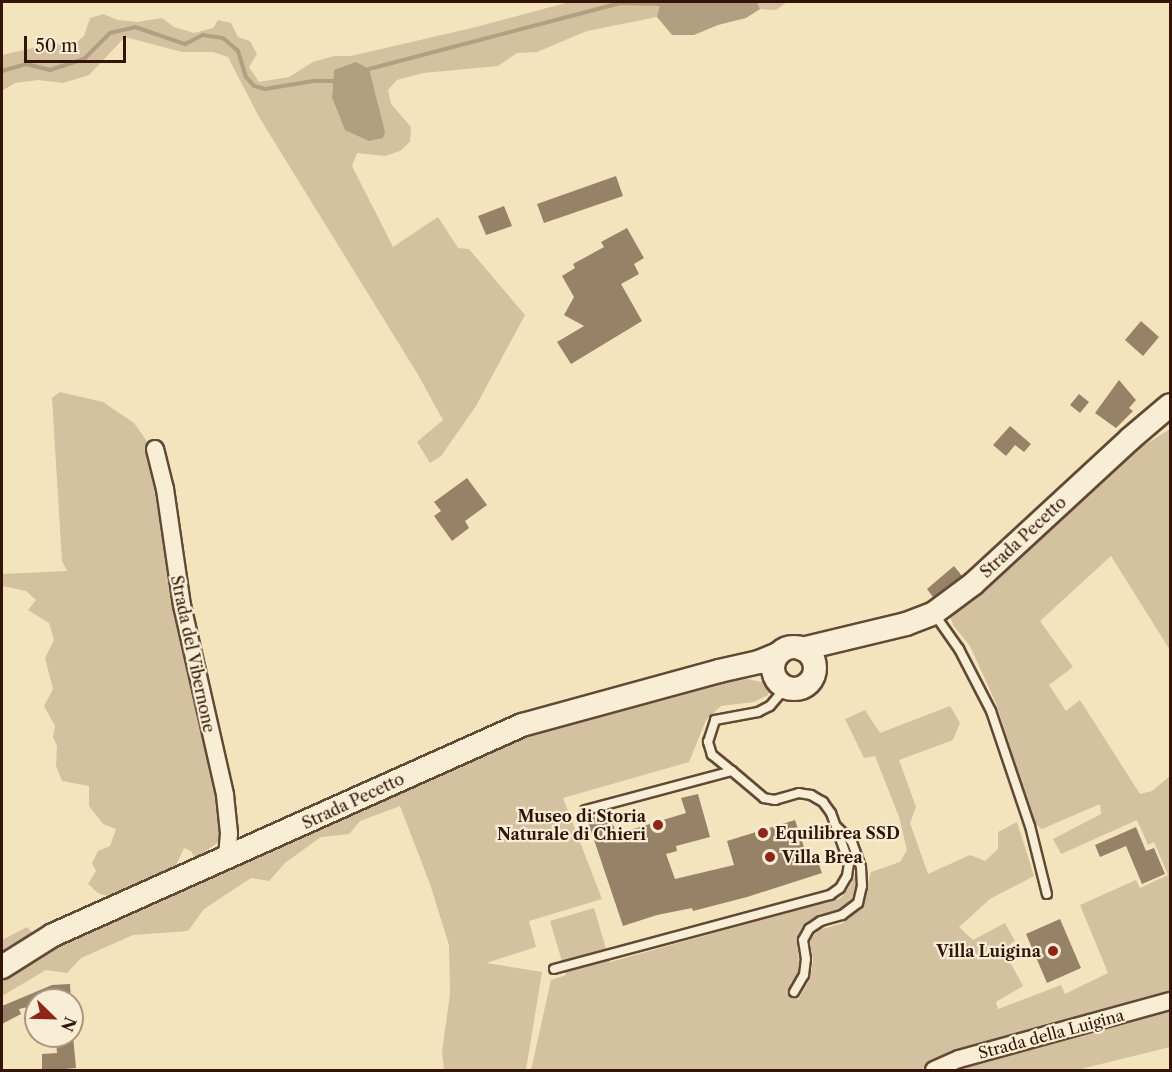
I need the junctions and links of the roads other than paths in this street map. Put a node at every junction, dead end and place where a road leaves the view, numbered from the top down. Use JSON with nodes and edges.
{"nodes":[{"id":1,"x":1170,"y":405,"type":"edge"},
{"id":2,"x":155,"y":449,"type":"dead end"},
{"id":3,"x":934,"y":613,"type":"junction"},
{"id":4,"x":857,"y":635,"type":"junction"},
{"id":5,"x":802,"y":649,"type":"junction"},
{"id":6,"x":778,"y":654,"type":"junction"},
{"id":7,"x":815,"y":670,"type":"junction"},
{"id":8,"x":719,"y":671,"type":"junction"},
{"id":9,"x":781,"y":683,"type":"junction"},
{"id":10,"x":732,"y":771,"type":"junction"},
{"id":11,"x":585,"y":810,"type":"dead end"},
{"id":12,"x":835,"y":825,"type":"junction"},
{"id":13,"x":226,"y":859,"type":"junction"},
{"id":14,"x":1047,"y":894,"type":"dead end"},
{"id":15,"x":2,"y":967,"type":"edge"},
{"id":16,"x":554,"y":969,"type":"dead end"},
{"id":17,"x":794,"y":992,"type":"dead end"},
{"id":18,"x":1170,"y":1001,"type":"edge"},
{"id":19,"x":934,"y":1071,"type":"edge"}],
"edges":[{"from":1,"to":3,"type":"main road","name":"Strada Pecetto"},
{"from":2,"to":13,"type":"street","name":"Strada del Vibernone"},
{"from":3,"to":4,"type":"main road","name":"Strada Pecetto"},
{"from":3,"to":14,"type":"lane"},
{"from":4,"to":5,"type":"main road","name":"Strada Pecetto"},
{"from":4,"to":7,"type":"main road","name":"Strada Pecetto"},
{"from":5,"to":6,"type":"main road","name":"Strada Pecetto"},
{"from":5,"to":7,"type":"main road"},
{"from":6,"to":8,"type":"main road","name":"Strada Pecetto"},
{"from":6,"to":9,"type":"main road"},
{"from":7,"to":9,"type":"main road","name":"Strada Pecetto"},
{"from":8,"to":9,"type":"main road","name":"Strada Pecetto"},
{"from":8,"to":13,"type":"main road","name":"Strada Pecetto"},
{"from":9,"to":10,"type":"lane"},
{"from":10,"to":11,"type":"lane"},
{"from":10,"to":12,"type":"lane"},
{"from":12,"to":16,"type":"lane"},
{"from":12,"to":17,"type":"lane"},
{"from":13,"to":15,"type":"main road","name":"Strada Pecetto"},
{"from":18,"to":19,"type":"street","name":"Strada della Luigina"}]}
